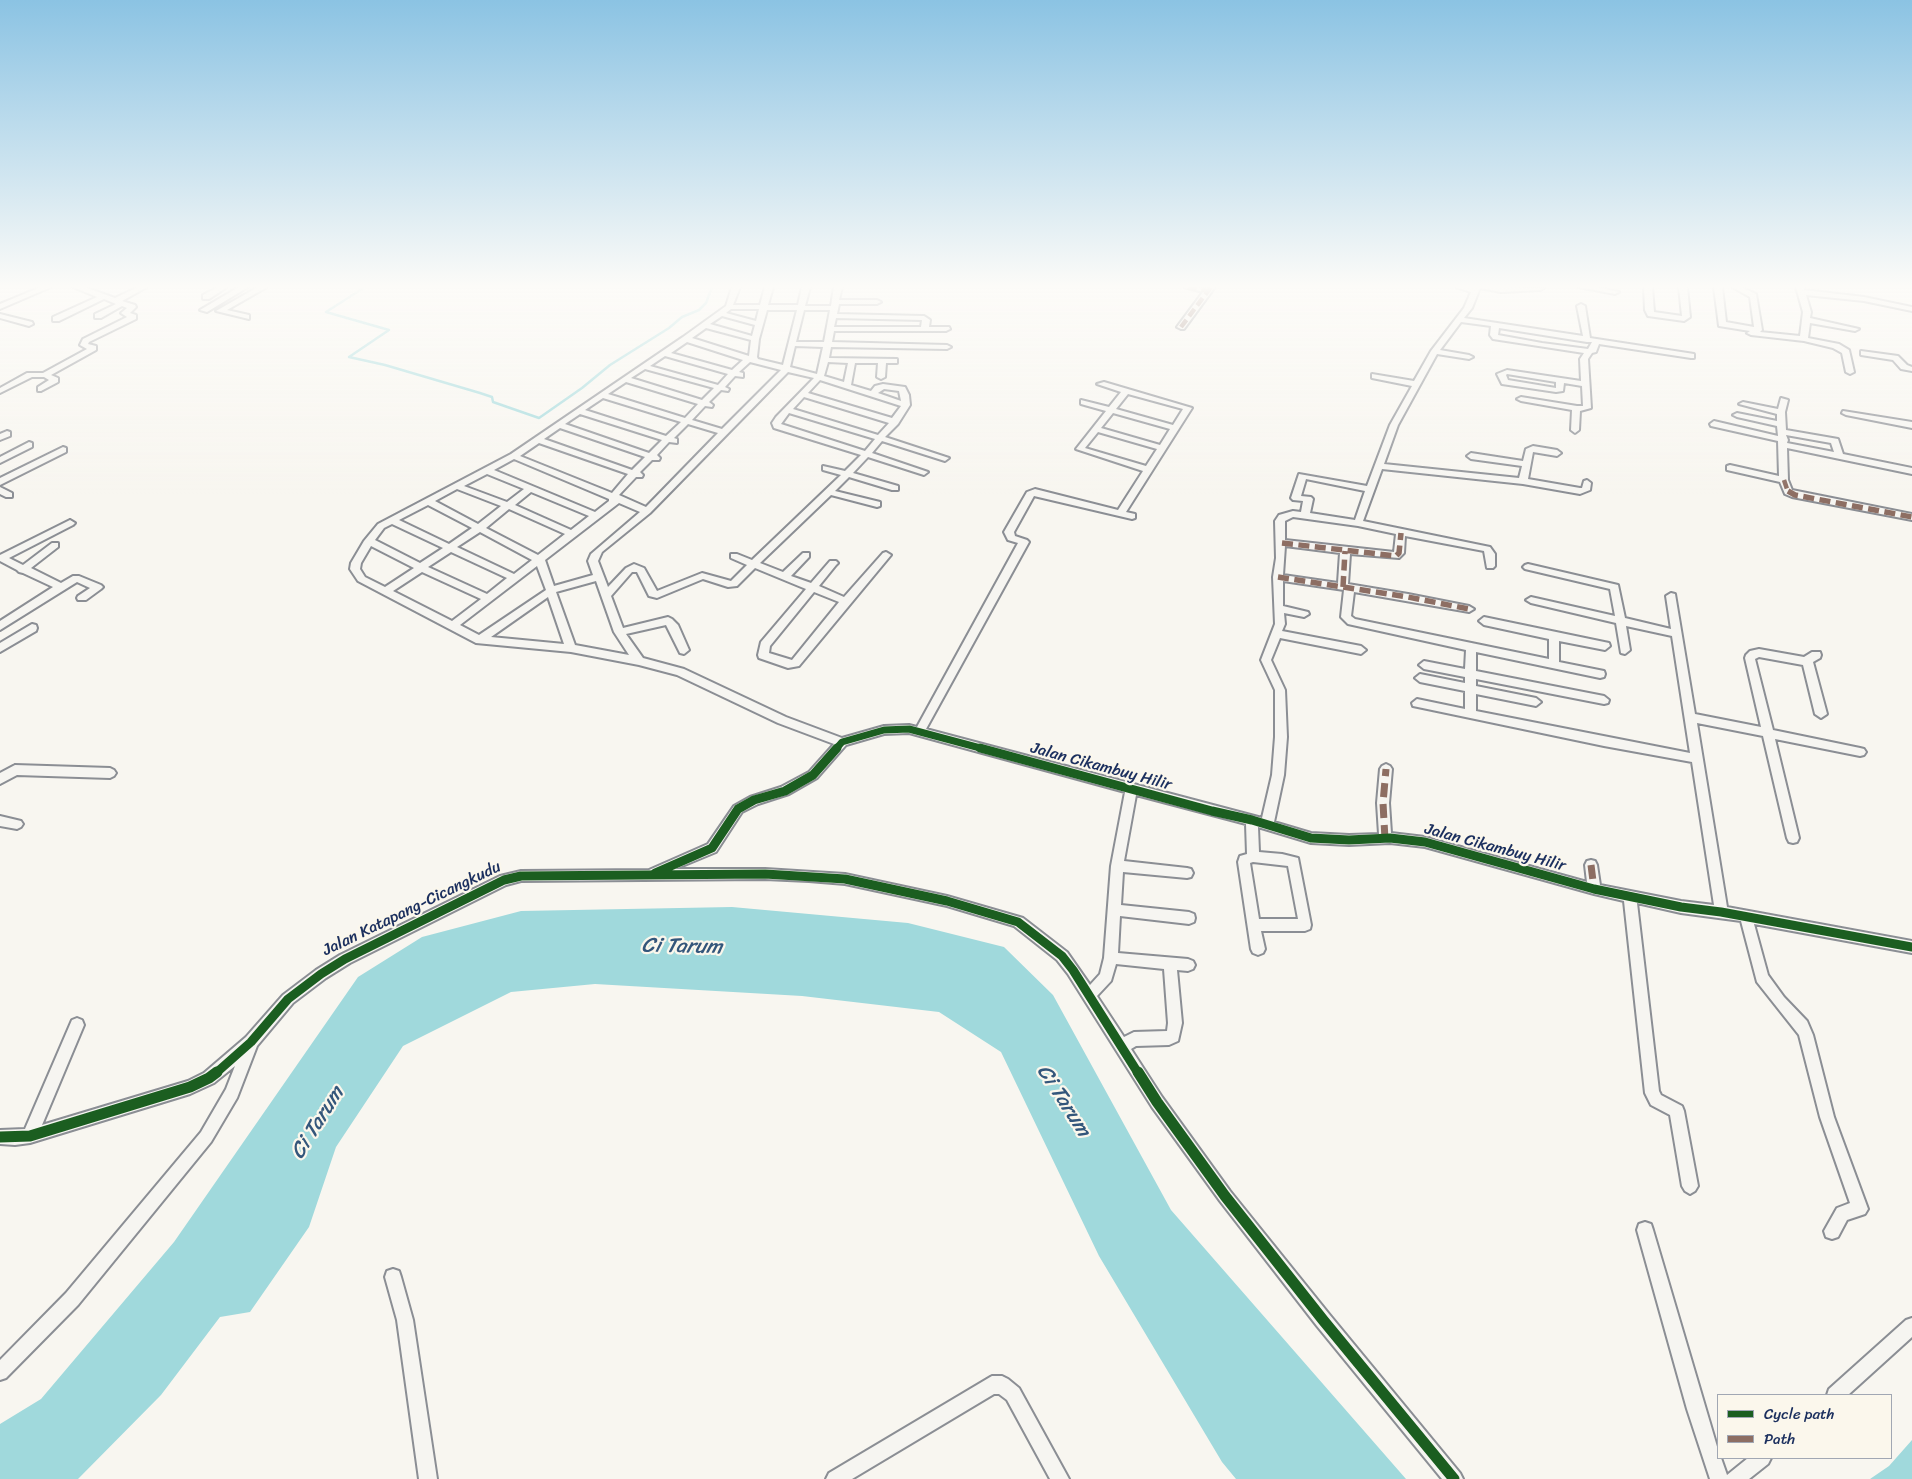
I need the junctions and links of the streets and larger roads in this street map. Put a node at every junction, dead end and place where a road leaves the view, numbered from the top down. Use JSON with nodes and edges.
{"nodes":[{"id":1,"x":80,"y":356,"type":"edge"},
{"id":2,"x":664,"y":356,"type":"edge"},
{"id":3,"x":674,"y":356,"type":"edge"},
{"id":4,"x":742,"y":356,"type":"edge"},
{"id":5,"x":752,"y":356,"type":"edge"},
{"id":6,"x":789,"y":356,"type":"edge"},
{"id":7,"x":825,"y":356,"type":"edge"},
{"id":8,"x":1432,"y":356,"type":"edge"},
{"id":9,"x":1463,"y":356,"type":"edge"},
{"id":10,"x":1587,"y":356,"type":"edge"},
{"id":11,"x":1847,"y":356,"type":"edge"},
{"id":12,"x":1883,"y":356,"type":"edge"},
{"id":13,"x":1469,"y":357,"type":"dead end"},
{"id":14,"x":752,"y":359,"type":"junction"},
{"id":15,"x":824,"y":360,"type":"junction"},
{"id":16,"x":852,"y":360,"type":"junction"},
{"id":17,"x":882,"y":361,"type":"junction"},
{"id":18,"x":894,"y":361,"type":"dead end"},
{"id":19,"x":645,"y":367,"type":"junction"},
{"id":20,"x":786,"y":369,"type":"junction"},
{"id":21,"x":1912,"y":369,"type":"edge"},
{"id":22,"x":1850,"y":372,"type":"dead end"},
{"id":23,"x":45,"y":375,"type":"junction"},
{"id":24,"x":737,"y":375,"type":"junction"},
{"id":25,"x":1375,"y":376,"type":"dead end"},
{"id":26,"x":819,"y":377,"type":"junction"},
{"id":27,"x":881,"y":377,"type":"dead end"},
{"id":28,"x":624,"y":379,"type":"junction"},
{"id":29,"x":1560,"y":380,"type":"junction"},
{"id":30,"x":1100,"y":384,"type":"dead end"},
{"id":31,"x":1416,"y":384,"type":"junction"},
{"id":32,"x":1585,"y":384,"type":"junction"},
{"id":33,"x":847,"y":385,"type":"junction"},
{"id":34,"x":723,"y":388,"type":"junction"},
{"id":35,"x":2,"y":389,"type":"edge"},
{"id":36,"x":41,"y":389,"type":"dead end"},
{"id":37,"x":1126,"y":391,"type":"junction"},
{"id":38,"x":803,"y":394,"type":"junction"},
{"id":39,"x":874,"y":394,"type":"junction"},
{"id":40,"x":602,"y":395,"type":"junction"},
{"id":41,"x":1521,"y":399,"type":"dead end"},
{"id":42,"x":1784,"y":400,"type":"dead end"},
{"id":43,"x":1084,"y":402,"type":"dead end"},
{"id":44,"x":708,"y":404,"type":"junction"},
{"id":45,"x":1744,"y":404,"type":"dead end"},
{"id":46,"x":906,"y":405,"type":"junction"},
{"id":47,"x":1577,"y":409,"type":"junction"},
{"id":48,"x":788,"y":410,"type":"junction"},
{"id":49,"x":1110,"y":410,"type":"junction"},
{"id":50,"x":579,"y":411,"type":"junction"},
{"id":51,"x":1781,"y":412,"type":"junction"},
{"id":52,"x":1846,"y":413,"type":"dead end"},
{"id":53,"x":1737,"y":415,"type":"dead end"},
{"id":54,"x":688,"y":421,"type":"junction"},
{"id":55,"x":895,"y":422,"type":"junction"},
{"id":56,"x":1714,"y":424,"type":"dead end"},
{"id":57,"x":559,"y":425,"type":"junction"},
{"id":58,"x":1912,"y":425,"type":"edge"},
{"id":59,"x":1175,"y":428,"type":"junction"},
{"id":60,"x":1096,"y":429,"type":"junction"},
{"id":61,"x":1575,"y":430,"type":"dead end"},
{"id":62,"x":723,"y":432,"type":"junction"},
{"id":63,"x":1783,"y":435,"type":"junction"},
{"id":64,"x":881,"y":438,"type":"junction"},
{"id":65,"x":539,"y":440,"type":"junction"},
{"id":66,"x":672,"y":440,"type":"junction"},
{"id":67,"x":29,"y":445,"type":"dead end"},
{"id":68,"x":1162,"y":448,"type":"junction"},
{"id":69,"x":63,"y":450,"type":"dead end"},
{"id":70,"x":1557,"y":453,"type":"dead end"},
{"id":71,"x":866,"y":454,"type":"junction"},
{"id":72,"x":514,"y":456,"type":"junction"},
{"id":73,"x":1471,"y":456,"type":"dead end"},
{"id":74,"x":1839,"y":456,"type":"junction"},
{"id":75,"x":653,"y":458,"type":"junction"},
{"id":76,"x":945,"y":458,"type":"dead end"},
{"id":77,"x":0,"y":460,"type":"edge"},
{"id":78,"x":1526,"y":464,"type":"junction"},
{"id":79,"x":1380,"y":466,"type":"junction"},
{"id":80,"x":826,"y":468,"type":"dead end"},
{"id":81,"x":1730,"y":468,"type":"dead end"},
{"id":82,"x":1148,"y":470,"type":"junction"},
{"id":83,"x":1912,"y":470,"type":"edge"},
{"id":84,"x":488,"y":471,"type":"junction"},
{"id":85,"x":924,"y":472,"type":"dead end"},
{"id":86,"x":636,"y":474,"type":"junction"},
{"id":87,"x":847,"y":474,"type":"junction"},
{"id":88,"x":1784,"y":480,"type":"junction"},
{"id":89,"x":0,"y":482,"type":"edge"},
{"id":90,"x":1523,"y":482,"type":"junction"},
{"id":91,"x":1587,"y":483,"type":"dead end"},
{"id":92,"x":459,"y":487,"type":"junction"},
{"id":93,"x":531,"y":488,"type":"junction"},
{"id":94,"x":895,"y":488,"type":"dead end"},
{"id":95,"x":1370,"y":489,"type":"junction"},
{"id":96,"x":0,"y":490,"type":"edge"},
{"id":97,"x":829,"y":492,"type":"junction"},
{"id":98,"x":9,"y":495,"type":"dead end"},
{"id":99,"x":616,"y":498,"type":"junction"},
{"id":100,"x":428,"y":501,"type":"junction"},
{"id":101,"x":877,"y":504,"type":"dead end"},
{"id":102,"x":509,"y":506,"type":"junction"},
{"id":103,"x":647,"y":511,"type":"junction"},
{"id":104,"x":1120,"y":513,"type":"junction"},
{"id":105,"x":1305,"y":515,"type":"junction"},
{"id":106,"x":596,"y":516,"type":"junction"},
{"id":107,"x":1132,"y":516,"type":"dead end"},
{"id":108,"x":1912,"y":517,"type":"edge"},
{"id":109,"x":391,"y":520,"type":"junction"},
{"id":110,"x":70,"y":523,"type":"dead end"},
{"id":111,"x":1358,"y":523,"type":"junction"},
{"id":112,"x":479,"y":528,"type":"junction"},
{"id":113,"x":1401,"y":533,"type":"junction"},
{"id":114,"x":573,"y":534,"type":"junction"},
{"id":115,"x":369,"y":541,"type":"junction"},
{"id":116,"x":1282,"y":543,"type":"junction"},
{"id":117,"x":55,"y":545,"type":"dead end"},
{"id":118,"x":450,"y":548,"type":"junction"},
{"id":119,"x":1345,"y":551,"type":"junction"},
{"id":120,"x":806,"y":555,"type":"dead end"},
{"id":121,"x":734,"y":556,"type":"dead end"},
{"id":122,"x":886,"y":556,"type":"dead end"},
{"id":123,"x":540,"y":560,"type":"junction"},
{"id":124,"x":833,"y":563,"type":"dead end"},
{"id":125,"x":753,"y":564,"type":"junction"},
{"id":126,"x":1490,"y":566,"type":"dead end"},
{"id":127,"x":1528,"y":567,"type":"dead end"},
{"id":128,"x":420,"y":568,"type":"junction"},
{"id":129,"x":22,"y":570,"type":"junction"},
{"id":130,"x":785,"y":576,"type":"junction"},
{"id":131,"x":599,"y":577,"type":"junction"},
{"id":132,"x":1278,"y":577,"type":"junction"},
{"id":133,"x":515,"y":578,"type":"junction"},
{"id":134,"x":61,"y":587,"type":"junction"},
{"id":135,"x":1346,"y":587,"type":"junction"},
{"id":136,"x":813,"y":588,"type":"junction"},
{"id":137,"x":552,"y":590,"type":"junction"},
{"id":138,"x":386,"y":591,"type":"junction"},
{"id":139,"x":605,"y":596,"type":"junction"},
{"id":140,"x":1671,"y":596,"type":"dead end"},
{"id":141,"x":82,"y":598,"type":"dead end"},
{"id":142,"x":488,"y":598,"type":"junction"},
{"id":143,"x":846,"y":600,"type":"junction"},
{"id":144,"x":1531,"y":600,"type":"dead end"},
{"id":145,"x":1278,"y":608,"type":"junction"},
{"id":146,"x":1469,"y":609,"type":"dead end"},
{"id":147,"x":1304,"y":614,"type":"dead end"},
{"id":148,"x":1620,"y":620,"type":"junction"},
{"id":149,"x":1484,"y":621,"type":"dead end"},
{"id":150,"x":453,"y":625,"type":"junction"},
{"id":151,"x":0,"y":626,"type":"edge"},
{"id":152,"x":32,"y":628,"type":"dead end"},
{"id":153,"x":619,"y":632,"type":"junction"},
{"id":154,"x":1278,"y":634,"type":"junction"},
{"id":155,"x":1677,"y":634,"type":"junction"},
{"id":156,"x":1554,"y":636,"type":"junction"},
{"id":157,"x":480,"y":640,"type":"junction"},
{"id":158,"x":1605,"y":646,"type":"dead end"},
{"id":159,"x":0,"y":648,"type":"edge"},
{"id":160,"x":572,"y":648,"type":"junction"},
{"id":161,"x":1471,"y":648,"type":"junction"},
{"id":162,"x":684,"y":650,"type":"dead end"},
{"id":163,"x":1361,"y":650,"type":"dead end"},
{"id":164,"x":1625,"y":650,"type":"dead end"},
{"id":165,"x":640,"y":661,"type":"junction"},
{"id":166,"x":1424,"y":665,"type":"dead end"},
{"id":167,"x":1554,"y":665,"type":"junction"},
{"id":168,"x":1471,"y":674,"type":"junction"},
{"id":169,"x":1600,"y":674,"type":"dead end"},
{"id":170,"x":1420,"y":678,"type":"dead end"},
{"id":171,"x":1470,"y":689,"type":"junction"},
{"id":172,"x":1604,"y":700,"type":"dead end"},
{"id":173,"x":1536,"y":702,"type":"dead end"},
{"id":174,"x":1418,"y":703,"type":"dead end"},
{"id":175,"x":1470,"y":714,"type":"junction"},
{"id":176,"x":1821,"y":714,"type":"dead end"},
{"id":177,"x":1690,"y":717,"type":"junction"},
{"id":178,"x":920,"y":731,"type":"junction"},
{"id":179,"x":1768,"y":732,"type":"junction"},
{"id":180,"x":839,"y":746,"type":"junction"},
{"id":181,"x":1860,"y":752,"type":"dead end"},
{"id":182,"x":1697,"y":758,"type":"junction"},
{"id":183,"x":1386,"y":769,"type":"dead end"},
{"id":184,"x":110,"y":773,"type":"dead end"},
{"id":185,"x":0,"y":779,"type":"edge"},
{"id":186,"x":1131,"y":789,"type":"junction"},
{"id":187,"x":1252,"y":820,"type":"junction"},
{"id":188,"x":0,"y":821,"type":"edge"},
{"id":189,"x":17,"y":824,"type":"dead end"},
{"id":190,"x":1267,"y":825,"type":"junction"},
{"id":191,"x":1793,"y":838,"type":"dead end"},
{"id":192,"x":1385,"y":839,"type":"junction"},
{"id":193,"x":1253,"y":857,"type":"junction"},
{"id":194,"x":1591,"y":865,"type":"dead end"},
{"id":195,"x":1117,"y":866,"type":"junction"},
{"id":196,"x":1187,"y":873,"type":"dead end"},
{"id":197,"x":648,"y":876,"type":"junction"},
{"id":198,"x":1594,"y":889,"type":"junction"},
{"id":199,"x":1630,"y":896,"type":"junction"},
{"id":200,"x":1114,"y":910,"type":"junction"},
{"id":201,"x":1721,"y":912,"type":"junction"},
{"id":202,"x":1746,"y":917,"type":"junction"},
{"id":203,"x":1189,"y":918,"type":"dead end"},
{"id":204,"x":1254,"y":925,"type":"junction"},
{"id":205,"x":1912,"y":947,"type":"edge"},
{"id":206,"x":1258,"y":949,"type":"dead end"},
{"id":207,"x":1111,"y":958,"type":"junction"},
{"id":208,"x":1170,"y":964,"type":"junction"},
{"id":209,"x":1188,"y":965,"type":"dead end"},
{"id":210,"x":1089,"y":996,"type":"junction"},
{"id":211,"x":77,"y":1025,"type":"dead end"},
{"id":212,"x":251,"y":1042,"type":"junction"},
{"id":213,"x":1121,"y":1047,"type":"junction"},
{"id":214,"x":30,"y":1136,"type":"junction"},
{"id":215,"x":0,"y":1137,"type":"edge"},
{"id":216,"x":1690,"y":1186,"type":"dead end"},
{"id":217,"x":1645,"y":1230,"type":"dead end"},
{"id":218,"x":1832,"y":1231,"type":"dead end"},
{"id":219,"x":393,"y":1277,"type":"dead end"},
{"id":220,"x":1912,"y":1326,"type":"edge"},
{"id":221,"x":0,"y":1372,"type":"edge"},
{"id":222,"x":1836,"y":1394,"type":"edge"},
{"id":223,"x":1761,"y":1459,"type":"edge"},
{"id":224,"x":841,"y":1477,"type":"edge"},
{"id":225,"x":428,"y":1479,"type":"edge"},
{"id":226,"x":1060,"y":1479,"type":"edge"},
{"id":227,"x":1454,"y":1479,"type":"edge"},
{"id":228,"x":1719,"y":1479,"type":"edge"},
{"id":229,"x":1734,"y":1479,"type":"edge"}],
"edges":[{"from":1,"to":23,"type":"street"},
{"from":2,"to":19,"type":"street"},
{"from":3,"to":24,"type":"street"},
{"from":4,"to":14,"type":"street"},
{"from":5,"to":14,"type":"street"},
{"from":6,"to":20,"type":"street"},
{"from":7,"to":15,"type":"street"},
{"from":8,"to":31,"type":"street"},
{"from":9,"to":13,"type":"street"},
{"from":10,"to":32,"type":"street"},
{"from":11,"to":22,"type":"street"},
{"from":12,"to":21,"type":"street"},
{"from":14,"to":20,"type":"street"},
{"from":14,"to":24,"type":"street"},
{"from":15,"to":16,"type":"street"},
{"from":15,"to":26,"type":"street"},
{"from":16,"to":17,"type":"street"},
{"from":16,"to":33,"type":"street"},
{"from":17,"to":18,"type":"street"},
{"from":17,"to":27,"type":"street"},
{"from":19,"to":28,"type":"street"},
{"from":19,"to":34,"type":"street"},
{"from":20,"to":26,"type":"street"},
{"from":20,"to":62,"type":"street"},
{"from":23,"to":35,"type":"street"},
{"from":23,"to":36,"type":"street"},
{"from":24,"to":34,"type":"street"},
{"from":25,"to":31,"type":"street"},
{"from":26,"to":33,"type":"street"},
{"from":26,"to":38,"type":"street"},
{"from":28,"to":40,"type":"street"},
{"from":28,"to":44,"type":"street"},
{"from":29,"to":29,"type":"street"},
{"from":29,"to":32,"type":"street"},
{"from":30,"to":37,"type":"street"},
{"from":31,"to":79,"type":"street"},
{"from":32,"to":47,"type":"street"},
{"from":33,"to":39,"type":"street"},
{"from":34,"to":44,"type":"street"},
{"from":37,"to":49,"type":"street"},
{"from":37,"to":59,"type":"street"},
{"from":38,"to":48,"type":"street"},
{"from":38,"to":55,"type":"street"},
{"from":39,"to":46,"type":"street"},
{"from":39,"to":46,"type":"street"},
{"from":40,"to":50,"type":"street"},
{"from":40,"to":54,"type":"street"},
{"from":41,"to":47,"type":"street"},
{"from":42,"to":51,"type":"street"},
{"from":43,"to":49,"type":"street"},
{"from":44,"to":54,"type":"street"},
{"from":45,"to":51,"type":"street"},
{"from":46,"to":55,"type":"street"},
{"from":47,"to":61,"type":"street"},
{"from":48,"to":64,"type":"street"},
{"from":48,"to":71,"type":"street"},
{"from":49,"to":59,"type":"street"},
{"from":49,"to":60,"type":"street"},
{"from":50,"to":57,"type":"street"},
{"from":50,"to":66,"type":"street"},
{"from":51,"to":63,"type":"street"},
{"from":52,"to":58,"type":"street"},
{"from":53,"to":63,"type":"street"},
{"from":54,"to":62,"type":"street"},
{"from":54,"to":66,"type":"street"},
{"from":55,"to":64,"type":"street"},
{"from":56,"to":63,"type":"street"},
{"from":57,"to":65,"type":"street"},
{"from":57,"to":75,"type":"street"},
{"from":59,"to":68,"type":"street"},
{"from":60,"to":68,"type":"street"},
{"from":60,"to":82,"type":"street"},
{"from":62,"to":103,"type":"street"},
{"from":63,"to":74,"type":"street"},
{"from":63,"to":74,"type":"street"},
{"from":63,"to":88,"type":"street"},
{"from":64,"to":71,"type":"street"},
{"from":64,"to":76,"type":"street"},
{"from":65,"to":72,"type":"street"},
{"from":65,"to":86,"type":"street"},
{"from":66,"to":75,"type":"street"},
{"from":67,"to":77,"type":"street"},
{"from":68,"to":82,"type":"street"},
{"from":69,"to":89,"type":"street"},
{"from":70,"to":78,"type":"street"},
{"from":71,"to":85,"type":"street"},
{"from":71,"to":87,"type":"street"},
{"from":72,"to":84,"type":"street"},
{"from":72,"to":99,"type":"street"},
{"from":73,"to":78,"type":"street"},
{"from":74,"to":83,"type":"street"},
{"from":75,"to":86,"type":"street"},
{"from":78,"to":90,"type":"street"},
{"from":79,"to":90,"type":"street"},
{"from":79,"to":95,"type":"street"},
{"from":80,"to":87,"type":"street"},
{"from":81,"to":88,"type":"street"},
{"from":82,"to":104,"type":"street"},
{"from":84,"to":92,"type":"street"},
{"from":84,"to":93,"type":"street"},
{"from":86,"to":99,"type":"street"},
{"from":87,"to":94,"type":"street"},
{"from":87,"to":97,"type":"street"},
{"from":88,"to":108,"type":"street"},
{"from":90,"to":91,"type":"street"},
{"from":92,"to":100,"type":"street"},
{"from":92,"to":102,"type":"street"},
{"from":93,"to":102,"type":"street"},
{"from":93,"to":106,"type":"street"},
{"from":95,"to":105,"type":"street"},
{"from":95,"to":111,"type":"street"},
{"from":96,"to":98,"type":"street"},
{"from":97,"to":101,"type":"street"},
{"from":97,"to":125,"type":"street"},
{"from":99,"to":103,"type":"street"},
{"from":99,"to":106,"type":"street"},
{"from":100,"to":109,"type":"street"},
{"from":100,"to":112,"type":"street"},
{"from":102,"to":112,"type":"street"},
{"from":102,"to":114,"type":"street"},
{"from":103,"to":131,"type":"street"},
{"from":104,"to":107,"type":"street"},
{"from":104,"to":178,"type":"street"},
{"from":105,"to":111,"type":"street"},
{"from":105,"to":116,"type":"street"},
{"from":106,"to":114,"type":"street"},
{"from":109,"to":115,"type":"street"},
{"from":109,"to":118,"type":"street"},
{"from":110,"to":129,"type":"street"},
{"from":111,"to":113,"type":"street"},
{"from":112,"to":118,"type":"street"},
{"from":112,"to":123,"type":"street"},
{"from":113,"to":119,"type":"street"},
{"from":113,"to":126,"type":"street"},
{"from":114,"to":123,"type":"street"},
{"from":115,"to":128,"type":"street"},
{"from":115,"to":138,"type":"street"},
{"from":116,"to":119,"type":"street"},
{"from":116,"to":132,"type":"street"},
{"from":117,"to":129,"type":"street"},
{"from":118,"to":128,"type":"street"},
{"from":118,"to":133,"type":"street"},
{"from":119,"to":135,"type":"street"},
{"from":120,"to":130,"type":"street"},
{"from":121,"to":125,"type":"street"},
{"from":122,"to":143,"type":"street"},
{"from":123,"to":133,"type":"street"},
{"from":123,"to":137,"type":"street"},
{"from":124,"to":136,"type":"street"},
{"from":125,"to":130,"type":"street"},
{"from":125,"to":139,"type":"street"},
{"from":127,"to":148,"type":"street"},
{"from":128,"to":138,"type":"street"},
{"from":128,"to":142,"type":"street"},
{"from":129,"to":134,"type":"street"},
{"from":130,"to":136,"type":"street"},
{"from":131,"to":137,"type":"street"},
{"from":131,"to":139,"type":"street"},
{"from":132,"to":135,"type":"street"},
{"from":132,"to":145,"type":"street"},
{"from":133,"to":142,"type":"street"},
{"from":134,"to":141,"type":"street"},
{"from":134,"to":151,"type":"street"},
{"from":135,"to":146,"type":"street"},
{"from":135,"to":161,"type":"street"},
{"from":136,"to":143,"type":"street"},
{"from":136,"to":143,"type":"street"},
{"from":137,"to":157,"type":"street"},
{"from":137,"to":160,"type":"street"},
{"from":138,"to":150,"type":"street"},
{"from":139,"to":153,"type":"street"},
{"from":140,"to":155,"type":"street"},
{"from":142,"to":150,"type":"street"},
{"from":144,"to":148,"type":"street"},
{"from":145,"to":147,"type":"street"},
{"from":145,"to":154,"type":"street"},
{"from":148,"to":155,"type":"street"},
{"from":148,"to":164,"type":"street"},
{"from":149,"to":156,"type":"street"},
{"from":150,"to":157,"type":"street"},
{"from":152,"to":159,"type":"street"},
{"from":153,"to":162,"type":"street"},
{"from":153,"to":165,"type":"street"},
{"from":154,"to":163,"type":"street"},
{"from":154,"to":190,"type":"street"},
{"from":155,"to":177,"type":"street"},
{"from":156,"to":158,"type":"street"},
{"from":156,"to":167,"type":"street"},
{"from":157,"to":160,"type":"street"},
{"from":160,"to":165,"type":"street"},
{"from":161,"to":167,"type":"street"},
{"from":161,"to":168,"type":"street"},
{"from":165,"to":180,"type":"street"},
{"from":166,"to":168,"type":"street"},
{"from":167,"to":169,"type":"street"},
{"from":168,"to":171,"type":"street"},
{"from":168,"to":172,"type":"street"},
{"from":170,"to":171,"type":"street"},
{"from":171,"to":173,"type":"street"},
{"from":171,"to":175,"type":"street"},
{"from":174,"to":175,"type":"street"},
{"from":175,"to":182,"type":"street"},
{"from":176,"to":179,"type":"street"},
{"from":177,"to":179,"type":"street"},
{"from":177,"to":182,"type":"street"},
{"from":178,"to":180,"type":"street","name":"Jalan Cikambuy Hilir"},
{"from":178,"to":186,"type":"street","name":"Jalan Cikambuy Hilir"},
{"from":179,"to":181,"type":"street"},
{"from":179,"to":191,"type":"street"},
{"from":180,"to":197,"type":"street","name":"Jalan Katapang-Cicangkudu"},
{"from":182,"to":201,"type":"street"},
{"from":183,"to":192,"type":"street"},
{"from":184,"to":185,"type":"street"},
{"from":186,"to":187,"type":"street","name":"Jalan Cikambuy Hilir"},
{"from":186,"to":195,"type":"street"},
{"from":187,"to":190,"type":"street","name":"Jalan Cikambuy Hilir"},
{"from":187,"to":193,"type":"street"},
{"from":188,"to":189,"type":"street"},
{"from":190,"to":192,"type":"street","name":"Jalan Cikambuy Hilir"},
{"from":192,"to":198,"type":"street","name":"Jalan Cikambuy Hilir"},
{"from":193,"to":204,"type":"street"},
{"from":193,"to":204,"type":"street"},
{"from":194,"to":198,"type":"street"},
{"from":195,"to":196,"type":"street"},
{"from":195,"to":200,"type":"street"},
{"from":197,"to":210,"type":"street"},
{"from":197,"to":212,"type":"street","name":"Jalan Katapang-Cicangkudu"},
{"from":198,"to":199,"type":"street","name":"Jalan Cikambuy Hilir"},
{"from":199,"to":201,"type":"street","name":"Jalan Cikambuy Hilir"},
{"from":199,"to":216,"type":"street"},
{"from":200,"to":203,"type":"street"},
{"from":200,"to":207,"type":"street"},
{"from":201,"to":202,"type":"street","name":"Jalan Cikambuy Hilir"},
{"from":202,"to":205,"type":"street","name":"Jalan Cikambuy Hilir"},
{"from":202,"to":218,"type":"street"},
{"from":204,"to":206,"type":"street"},
{"from":207,"to":208,"type":"street"},
{"from":207,"to":210,"type":"street"},
{"from":208,"to":209,"type":"street"},
{"from":208,"to":213,"type":"street"},
{"from":210,"to":213,"type":"street"},
{"from":211,"to":214,"type":"street"},
{"from":212,"to":214,"type":"street","name":"Jalan Katapang-Cicangkudu"},
{"from":212,"to":221,"type":"street"},
{"from":213,"to":227,"type":"street"},
{"from":214,"to":215,"type":"street","name":"Jalan Katapang-Cicangkudu"},
{"from":217,"to":228,"type":"street"},
{"from":219,"to":225,"type":"street"},
{"from":220,"to":222,"type":"street"},
{"from":223,"to":229,"type":"street"},
{"from":224,"to":226,"type":"street"}]}
